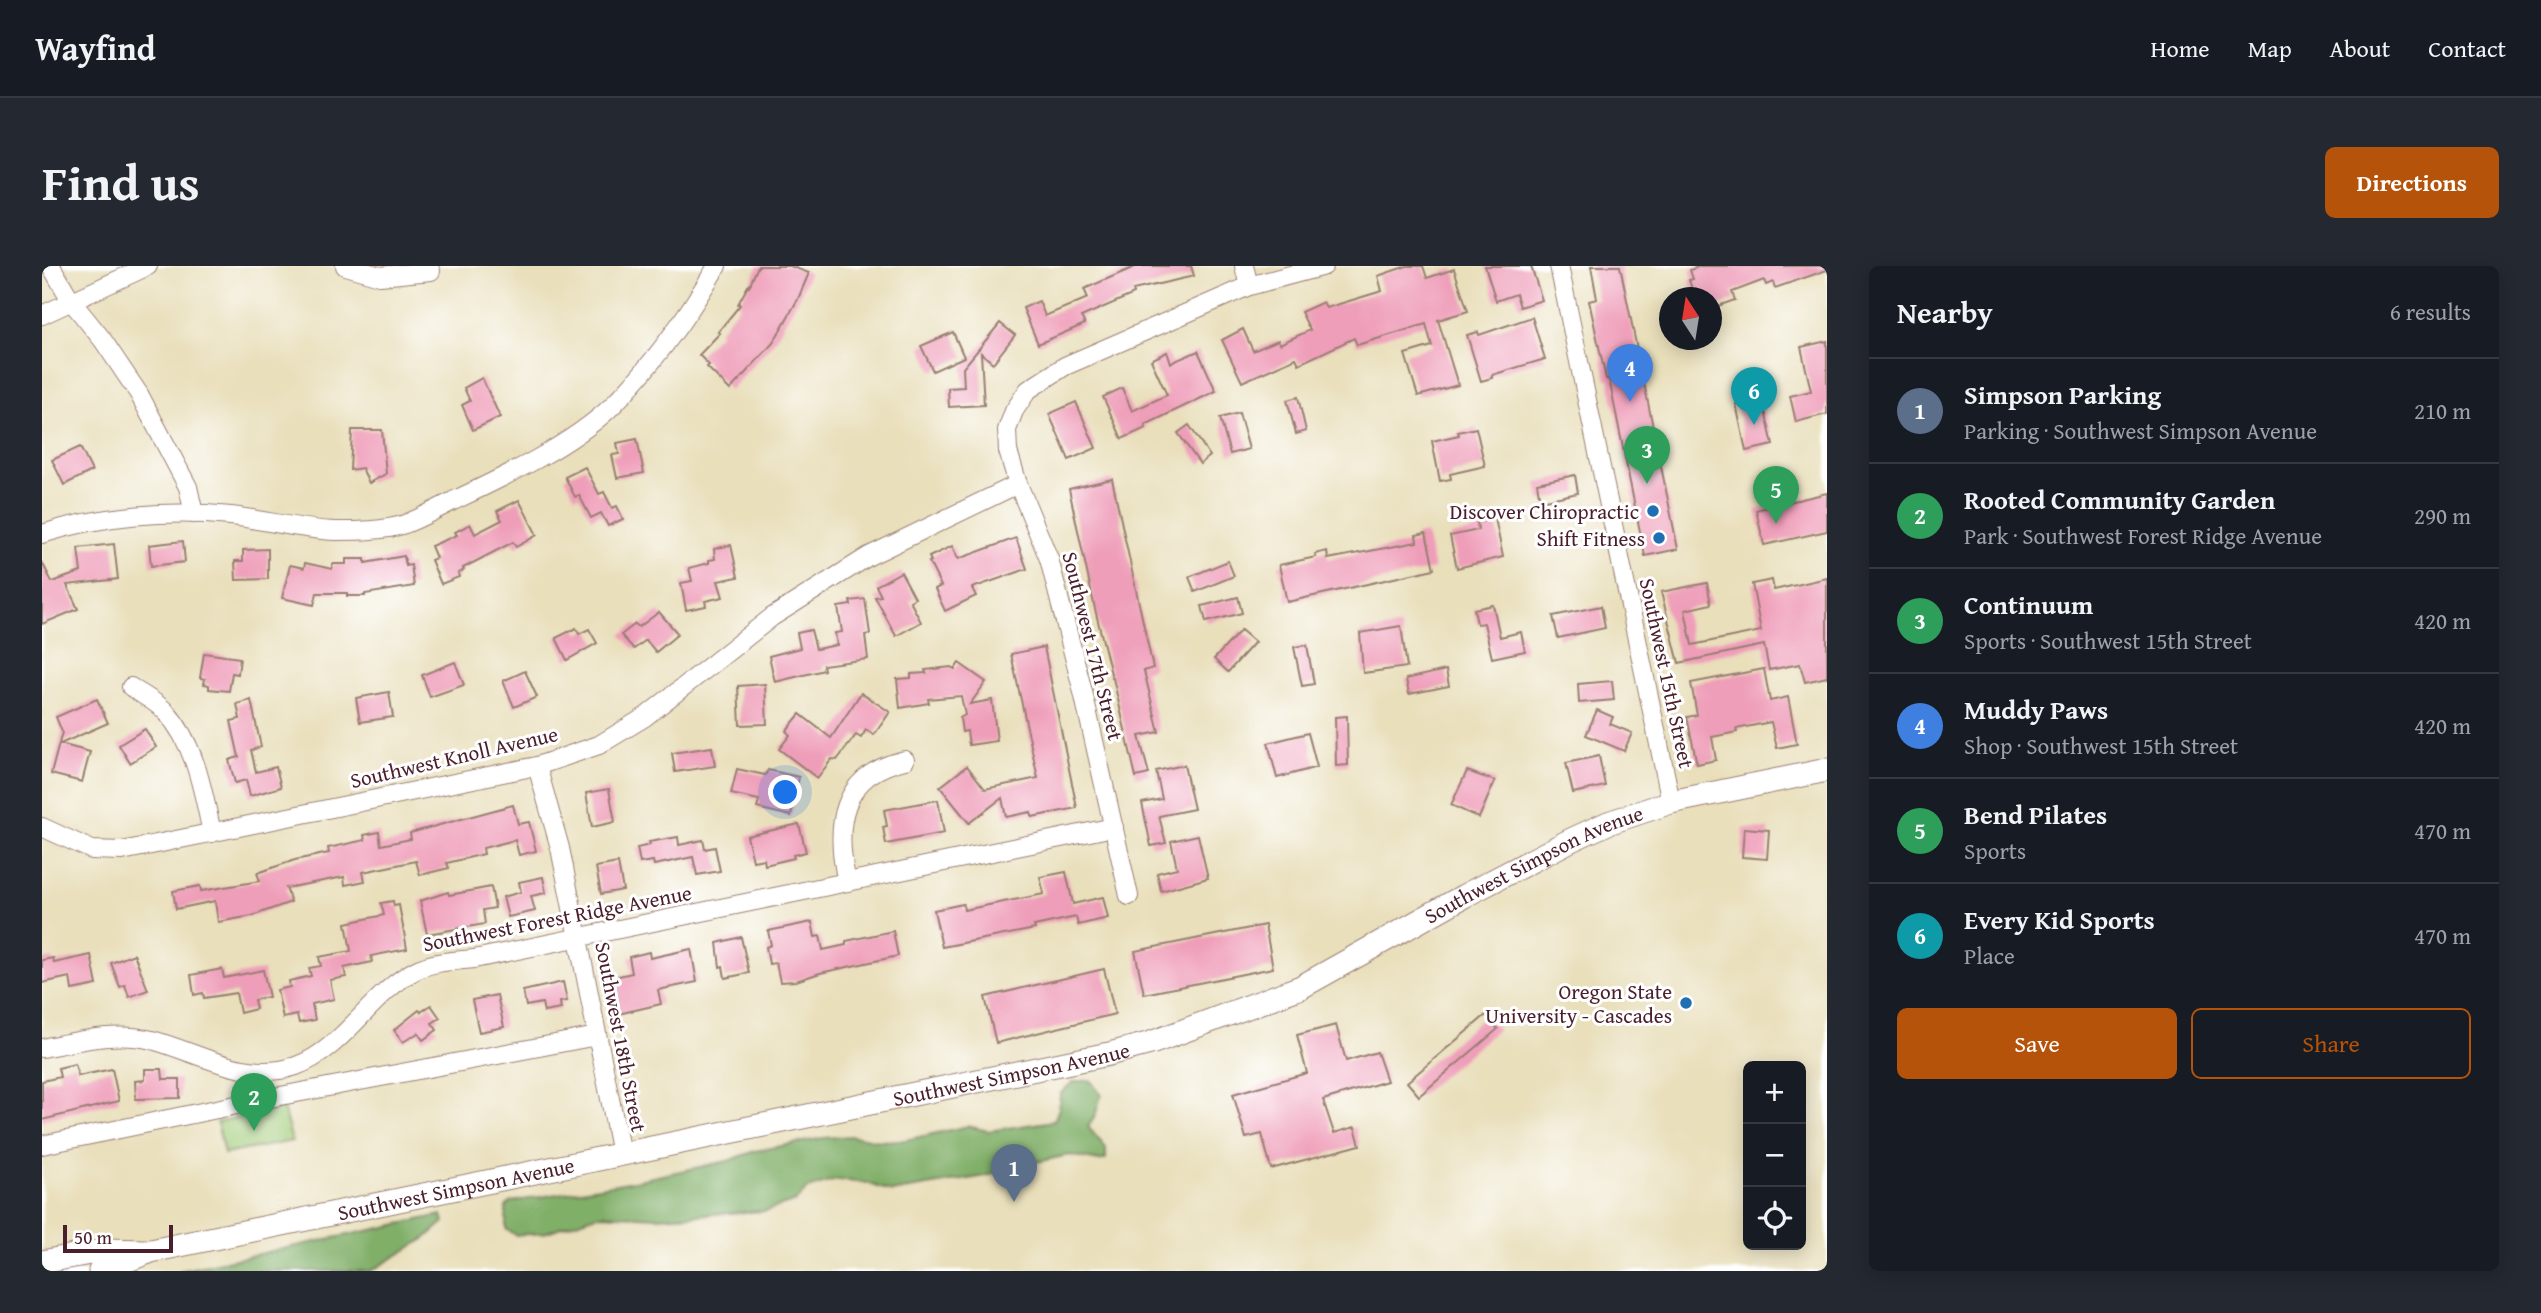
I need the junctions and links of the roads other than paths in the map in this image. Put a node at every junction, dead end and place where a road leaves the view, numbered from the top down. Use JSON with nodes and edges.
{"nodes":[{"id":1,"x":51,"y":266,"type":"edge"},
{"id":2,"x":148,"y":266,"type":"edge"},
{"id":3,"x":345,"y":266,"type":"edge"},
{"id":4,"x":717,"y":266,"type":"edge"},
{"id":5,"x":1244,"y":266,"type":"edge"},
{"id":6,"x":1324,"y":266,"type":"edge"},
{"id":7,"x":1559,"y":266,"type":"edge"},
{"id":8,"x":431,"y":271,"type":"dead end"},
{"id":9,"x":1249,"y":286,"type":"junction"},
{"id":10,"x":72,"y":302,"type":"junction"},
{"id":11,"x":42,"y":315,"type":"edge"},
{"id":12,"x":1018,"y":484,"type":"junction"},
{"id":13,"x":194,"y":514,"type":"junction"},
{"id":14,"x":42,"y":534,"type":"edge"},
{"id":15,"x":131,"y":687,"type":"dead end"},
{"id":16,"x":905,"y":760,"type":"dead end"},
{"id":17,"x":537,"y":766,"type":"junction"},
{"id":18,"x":1827,"y":770,"type":"edge"},
{"id":19,"x":1671,"y":802,"type":"junction"},
{"id":20,"x":42,"y":827,"type":"edge"},
{"id":21,"x":1114,"y":827,"type":"junction"},
{"id":22,"x":212,"y":833,"type":"junction"},
{"id":23,"x":847,"y":882,"type":"junction"},
{"id":24,"x":1129,"y":896,"type":"dead end"},
{"id":25,"x":578,"y":937,"type":"junction"},
{"id":26,"x":597,"y":1036,"type":"junction"},
{"id":27,"x":42,"y":1048,"type":"edge"},
{"id":28,"x":42,"y":1145,"type":"edge"},
{"id":29,"x":621,"y":1154,"type":"junction"},
{"id":30,"x":151,"y":1251,"type":"junction"},
{"id":31,"x":42,"y":1262,"type":"edge"},
{"id":32,"x":100,"y":1271,"type":"edge"}],
"edges":[{"from":1,"to":10,"type":"street"},
{"from":2,"to":10,"type":"street"},
{"from":3,"to":8,"type":"street"},
{"from":4,"to":13,"type":"street"},
{"from":5,"to":9,"type":"street"},
{"from":6,"to":9,"type":"street"},
{"from":7,"to":19,"type":"street","name":"Southwest 15th Street"},
{"from":9,"to":12,"type":"street","name":"Southwest 17th Street"},
{"from":10,"to":11,"type":"street"},
{"from":10,"to":13,"type":"street"},
{"from":12,"to":17,"type":"street","name":"Southwest Knoll Avenue"},
{"from":12,"to":21,"type":"street","name":"Southwest 17th Street"},
{"from":13,"to":14,"type":"street"},
{"from":15,"to":22,"type":"street"},
{"from":16,"to":23,"type":"street"},
{"from":17,"to":22,"type":"street","name":"Southwest Knoll Avenue"},
{"from":17,"to":25,"type":"street","name":"Southwest 18th Street"},
{"from":18,"to":19,"type":"street","name":"Southwest Simpson Avenue"},
{"from":19,"to":29,"type":"street","name":"Southwest Simpson Avenue"},
{"from":20,"to":22,"type":"street","name":"Southwest Knoll Avenue"},
{"from":21,"to":23,"type":"street","name":"Southwest Forest Ridge Avenue"},
{"from":21,"to":24,"type":"street","name":"Southwest 17th Street"},
{"from":23,"to":25,"type":"street","name":"Southwest Forest Ridge Avenue"},
{"from":25,"to":26,"type":"street","name":"Southwest 18th Street"},
{"from":25,"to":27,"type":"street","name":"Southwest Forest Ridge Avenue"},
{"from":26,"to":28,"type":"street"},
{"from":26,"to":29,"type":"street","name":"Southwest 18th Street"},
{"from":29,"to":30,"type":"street","name":"Southwest Simpson Avenue"},
{"from":30,"to":31,"type":"street","name":"Southwest Simpson Avenue"},
{"from":30,"to":32,"type":"street","name":"Southwest Simpson Avenue"}]}
